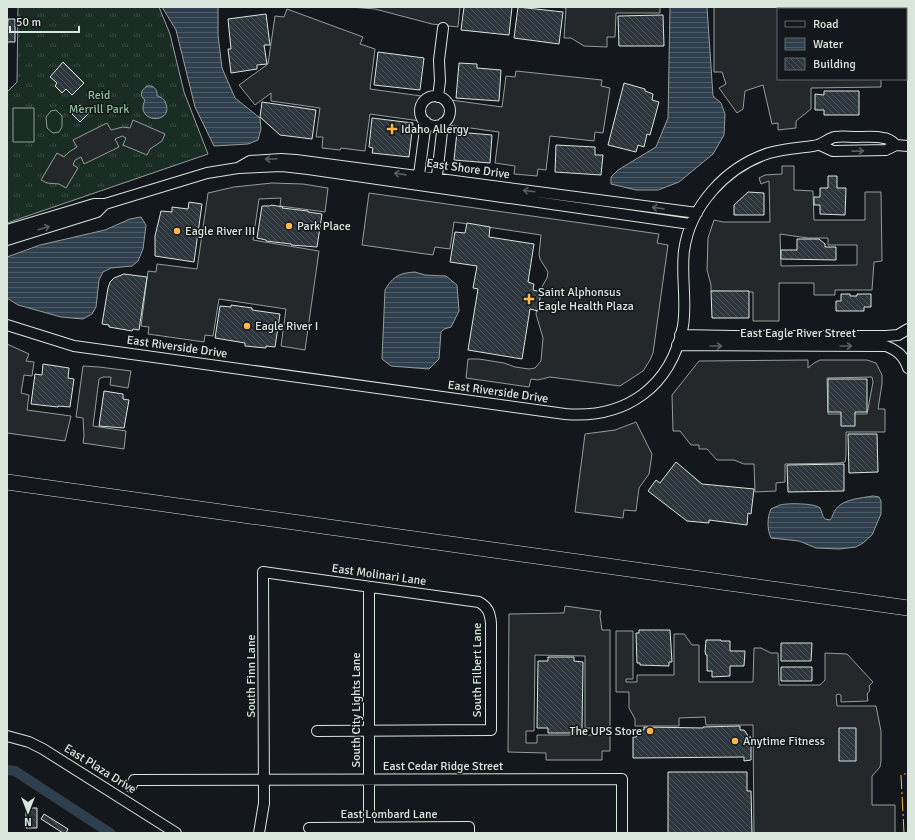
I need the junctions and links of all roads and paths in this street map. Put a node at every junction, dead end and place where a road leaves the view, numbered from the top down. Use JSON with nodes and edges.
{"nodes":[{"id":1,"x":443,"y":28,"type":"dead end"},
{"id":2,"x":438,"y":97,"type":"junction"},
{"id":3,"x":426,"y":122,"type":"junction"},
{"id":4,"x":444,"y":123,"type":"junction"},
{"id":5,"x":820,"y":145,"type":"junction"},
{"id":6,"x":896,"y":145,"type":"junction"},
{"id":7,"x":908,"y":146,"type":"edge"},
{"id":8,"x":418,"y":180,"type":"junction"},
{"id":9,"x":436,"y":182,"type":"junction"},
{"id":10,"x":106,"y":204,"type":"junction"},
{"id":11,"x":697,"y":213,"type":"junction"},
{"id":12,"x":690,"y":224,"type":"junction"},
{"id":13,"x":7,"y":230,"type":"edge"},
{"id":14,"x":7,"y":240,"type":"edge"},
{"id":15,"x":7,"y":325,"type":"edge"},
{"id":16,"x":908,"y":329,"type":"edge"},
{"id":17,"x":680,"y":335,"type":"junction"},
{"id":18,"x":677,"y":345,"type":"junction"},
{"id":19,"x":908,"y":368,"type":"edge"},
{"id":20,"x":7,"y":482,"type":"edge"},
{"id":21,"x":263,"y":572,"type":"joint"},
{"id":22,"x":369,"y":587,"type":"junction"},
{"id":23,"x":908,"y":608,"type":"edge"},
{"id":24,"x":488,"y":609,"type":"joint"},
{"id":25,"x":317,"y":731,"type":"dead end"},
{"id":26,"x":369,"y":731,"type":"junction"},
{"id":27,"x":7,"y":736,"type":"edge"},
{"id":28,"x":264,"y":779,"type":"junction"},
{"id":29,"x":369,"y":779,"type":"junction"},
{"id":30,"x":131,"y":788,"type":"dead end"},
{"id":31,"x":309,"y":828,"type":"dead end"},
{"id":32,"x":369,"y":830,"type":"edge"},
{"id":33,"x":469,"y":830,"type":"edge"},
{"id":34,"x":176,"y":833,"type":"edge"},
{"id":35,"x":259,"y":833,"type":"edge"},
{"id":36,"x":622,"y":833,"type":"edge"}],
"edges":[{"from":1,"to":2,"type":"street"},
{"from":2,"to":3,"type":"street"},
{"from":2,"to":4,"type":"street"},
{"from":3,"to":4,"type":"street"},
{"from":3,"to":8,"type":"street"},
{"from":4,"to":9,"type":"street"},
{"from":5,"to":6,"type":"street","name":"East Riverside Drive","one_way":true},
{"from":5,"to":6,"type":"street","name":"East Riverside Drive"},
{"from":5,"to":11,"type":"street","name":"East Riverside Drive"},
{"from":6,"to":7,"type":"street","name":"East Riverside Drive"},
{"from":8,"to":9,"type":"street","name":"East Shore Drive"},
{"from":8,"to":10,"type":"street","name":"East Shore Drive"},
{"from":11,"to":9,"type":"street","name":"East Shore Drive","one_way":true},
{"from":9,"to":12,"type":"street","name":"East Shore Drive"},
{"from":10,"to":13,"type":"street","name":"East Shore Drive"},
{"from":14,"to":10,"type":"street","name":"East Shore Drive","one_way":true},
{"from":11,"to":12,"type":"street","name":"East Riverside Drive"},
{"from":12,"to":17,"type":"street","name":"East Riverside Drive"},
{"from":15,"to":18,"type":"street","name":"East Riverside Drive"},
{"from":16,"to":17,"type":"street","name":"East Eagle River Street"},
{"from":17,"to":18,"type":"street","name":"East Riverside Drive"},
{"from":18,"to":19,"type":"street","name":"East Eagle River Street","one_way":true},
{"from":20,"to":23,"type":"highway"},
{"from":21,"to":22,"type":"street","name":"East Molinari Lane"},
{"from":21,"to":28,"type":"street","name":"South Finn Lane"},
{"from":22,"to":24,"type":"street","name":"East Molinari Lane"},
{"from":22,"to":26,"type":"street","name":"South City Lights Lane"},
{"from":24,"to":26,"type":"street","name":"South Filbert Lane"},
{"from":25,"to":26,"type":"street"},
{"from":26,"to":29,"type":"street","name":"South City Lights Lane"},
{"from":27,"to":34,"type":"street","name":"East Plaza Drive"},
{"from":28,"to":29,"type":"street","name":"East Cedar Ridge Street"},
{"from":28,"to":30,"type":"street","name":"East Cedar Ridge Street"},
{"from":28,"to":35,"type":"street","name":"South Finn Lane"},
{"from":29,"to":32,"type":"street","name":"South City Lights Lane"},
{"from":29,"to":36,"type":"street","name":"East Cedar Ridge Street"},
{"from":31,"to":32,"type":"street","name":"East Lombard Lane"},
{"from":32,"to":33,"type":"street","name":"East Lombard Lane"}]}
